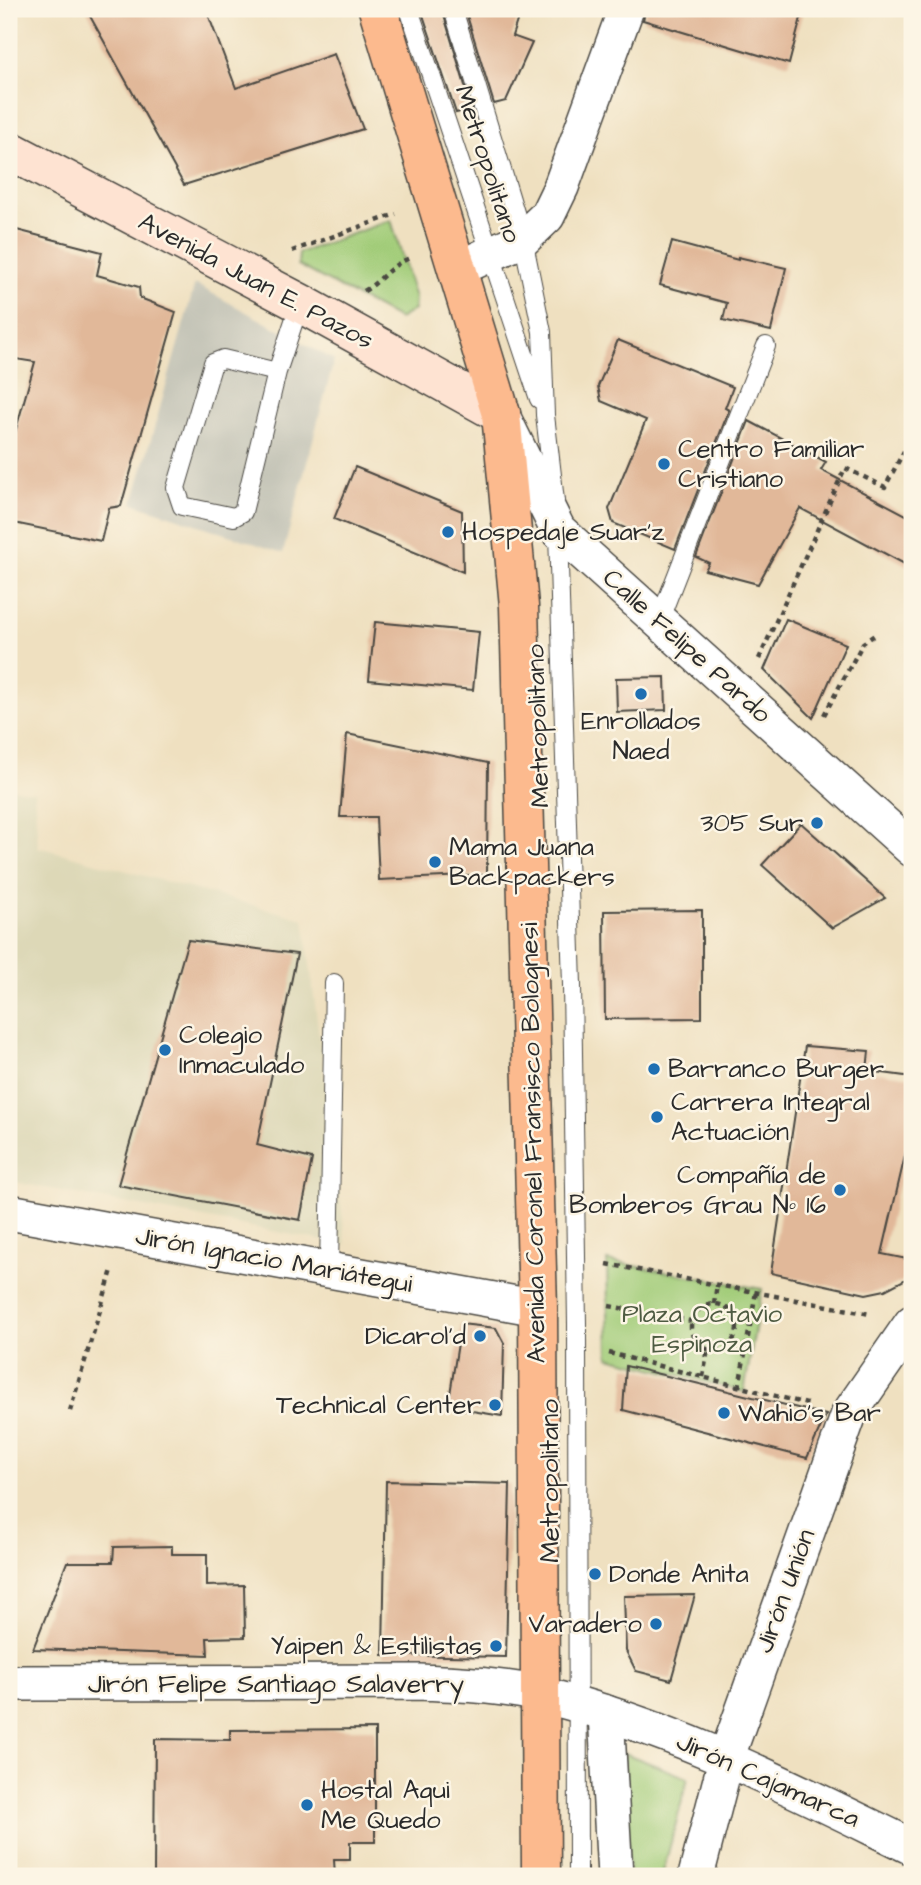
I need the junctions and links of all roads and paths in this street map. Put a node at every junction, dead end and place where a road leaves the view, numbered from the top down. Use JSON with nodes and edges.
{"nodes":[{"id":1,"x":377,"y":9,"type":"edge"},
{"id":2,"x":409,"y":9,"type":"edge"},
{"id":3,"x":453,"y":9,"type":"edge"},
{"id":4,"x":626,"y":9,"type":"edge"},
{"id":5,"x":9,"y":150,"type":"edge"},
{"id":6,"x":400,"y":225,"type":"dead end"},
{"id":7,"x":523,"y":239,"type":"junction"},
{"id":8,"x":407,"y":247,"type":"dead end"},
{"id":9,"x":411,"y":258,"type":"junction"},
{"id":10,"x":474,"y":262,"type":"junction"},
{"id":11,"x":414,"y":269,"type":"dead end"},
{"id":12,"x":238,"y":270,"type":"junction"},
{"id":13,"x":358,"y":294,"type":"dead end"},
{"id":14,"x":300,"y":303,"type":"junction"},
{"id":15,"x":766,"y":346,"type":"dead end"},
{"id":16,"x":277,"y":372,"type":"junction"},
{"id":17,"x":501,"y":414,"type":"junction"},
{"id":18,"x":545,"y":415,"type":"junction"},
{"id":19,"x":904,"y":451,"type":"dead end"},
{"id":20,"x":558,"y":530,"type":"junction"},
{"id":21,"x":659,"y":621,"type":"junction"},
{"id":22,"x":876,"y":634,"type":"dead end"},
{"id":23,"x":743,"y":696,"type":"junction"},
{"id":24,"x":804,"y":752,"type":"junction"},
{"id":25,"x":912,"y":849,"type":"edge"},
{"id":26,"x":334,"y":983,"type":"dead end"},
{"id":27,"x":9,"y":1212,"type":"edge"},
{"id":28,"x":124,"y":1232,"type":"junction"},
{"id":29,"x":606,"y":1264,"type":"dead end"},
{"id":30,"x":328,"y":1270,"type":"junction"},
{"id":31,"x":717,"y":1284,"type":"junction"},
{"id":32,"x":756,"y":1292,"type":"junction"},
{"id":33,"x":714,"y":1304,"type":"junction"},
{"id":34,"x":607,"y":1306,"type":"dead end"},
{"id":35,"x":538,"y":1308,"type":"junction"},
{"id":36,"x":873,"y":1314,"type":"dead end"},
{"id":37,"x":691,"y":1321,"type":"junction"},
{"id":38,"x":737,"y":1332,"type":"junction"},
{"id":39,"x":748,"y":1334,"type":"junction"},
{"id":40,"x":907,"y":1342,"type":"edge"},
{"id":41,"x":708,"y":1349,"type":"junction"},
{"id":42,"x":608,"y":1353,"type":"dead end"},
{"id":43,"x":703,"y":1377,"type":"junction"},
{"id":44,"x":739,"y":1387,"type":"junction"},
{"id":45,"x":70,"y":1411,"type":"dead end"},
{"id":46,"x":849,"y":1414,"type":"junction"},
{"id":47,"x":9,"y":1683,"type":"edge"},
{"id":48,"x":575,"y":1704,"type":"junction"},
{"id":49,"x":727,"y":1756,"type":"junction"},
{"id":50,"x":912,"y":1847,"type":"edge"},
{"id":51,"x":541,"y":1876,"type":"edge"},
{"id":52,"x":578,"y":1876,"type":"edge"},
{"id":53,"x":615,"y":1876,"type":"edge"},
{"id":54,"x":696,"y":1876,"type":"edge"}],
"edges":[{"from":1,"to":10,"type":"main road","name":"Avenida Coronel Fransisco Bolognesi"},
{"from":2,"to":10,"type":"lane","name":"Metropolitano"},
{"from":3,"to":7,"type":"lane","name":"Metropolitano"},
{"from":4,"to":7,"type":"street"},
{"from":5,"to":12,"type":"street","name":"Avenida Juan E. Pazos"},
{"from":6,"to":12,"type":"path"},
{"from":7,"to":10,"type":"street"},
{"from":7,"to":18,"type":"lane","name":"Metropolitano"},
{"from":8,"to":9,"type":"path"},
{"from":9,"to":11,"type":"path"},
{"from":9,"to":13,"type":"path"},
{"from":10,"to":17,"type":"main road","name":"Avenida Coronel Fransisco Bolognesi"},
{"from":10,"to":18,"type":"lane","name":"Metropolitano"},
{"from":12,"to":14,"type":"street","name":"Avenida Juan E. Pazos"},
{"from":14,"to":16,"type":"lane"},
{"from":14,"to":17,"type":"street","name":"Avenida Juan E. Pazos"},
{"from":15,"to":21,"type":"lane"},
{"from":16,"to":16,"type":"lane"},
{"from":17,"to":20,"type":"street","name":"Calle Felipe Pardo"},
{"from":17,"to":35,"type":"main road","name":"Avenida Coronel Fransisco Bolognesi"},
{"from":18,"to":20,"type":"lane","name":"Metropolitano"},
{"from":19,"to":23,"type":"path"},
{"from":20,"to":21,"type":"street","name":"Calle Felipe Pardo"},
{"from":20,"to":48,"type":"lane","name":"Metropolitano"},
{"from":21,"to":23,"type":"street","name":"Calle Felipe Pardo"},
{"from":22,"to":24,"type":"path"},
{"from":23,"to":24,"type":"street","name":"Calle Felipe Pardo"},
{"from":24,"to":25,"type":"street","name":"Calle Felipe Pardo"},
{"from":26,"to":30,"type":"lane"},
{"from":27,"to":28,"type":"street","name":"Jirón Ignacio Mariátegui"},
{"from":28,"to":30,"type":"street","name":"Jirón Ignacio Mariátegui"},
{"from":28,"to":45,"type":"path"},
{"from":29,"to":31,"type":"path"},
{"from":30,"to":35,"type":"street","name":"Jirón Ignacio Mariátegui"},
{"from":31,"to":32,"type":"path"},
{"from":31,"to":33,"type":"path"},
{"from":32,"to":36,"type":"path"},
{"from":32,"to":39,"type":"path"},
{"from":33,"to":37,"type":"path"},
{"from":33,"to":38,"type":"path"},
{"from":34,"to":37,"type":"path"},
{"from":35,"to":48,"type":"main road","name":"Avenida Coronel Fransisco Bolognesi"},
{"from":37,"to":41,"type":"path"},
{"from":38,"to":39,"type":"path"},
{"from":38,"to":41,"type":"path"},
{"from":39,"to":44,"type":"path"},
{"from":40,"to":46,"type":"street","name":"Jirón Unión"},
{"from":41,"to":43,"type":"path"},
{"from":42,"to":43,"type":"path"},
{"from":43,"to":44,"type":"path"},
{"from":44,"to":46,"type":"path"},
{"from":46,"to":49,"type":"street","name":"Jirón Unión"},
{"from":47,"to":48,"type":"street","name":"Jirón Felipe Santiago Salaverry"},
{"from":48,"to":49,"type":"street","name":"Jirón Cajamarca"},
{"from":48,"to":51,"type":"main road","name":"Avenida Coronel Fransisco Bolognesi"},
{"from":48,"to":52,"type":"lane","name":"Metropolitano"},
{"from":48,"to":53,"type":"street"},
{"from":49,"to":50,"type":"street","name":"Jirón Cajamarca"},
{"from":49,"to":54,"type":"street","name":"Jirón Unión"}]}
